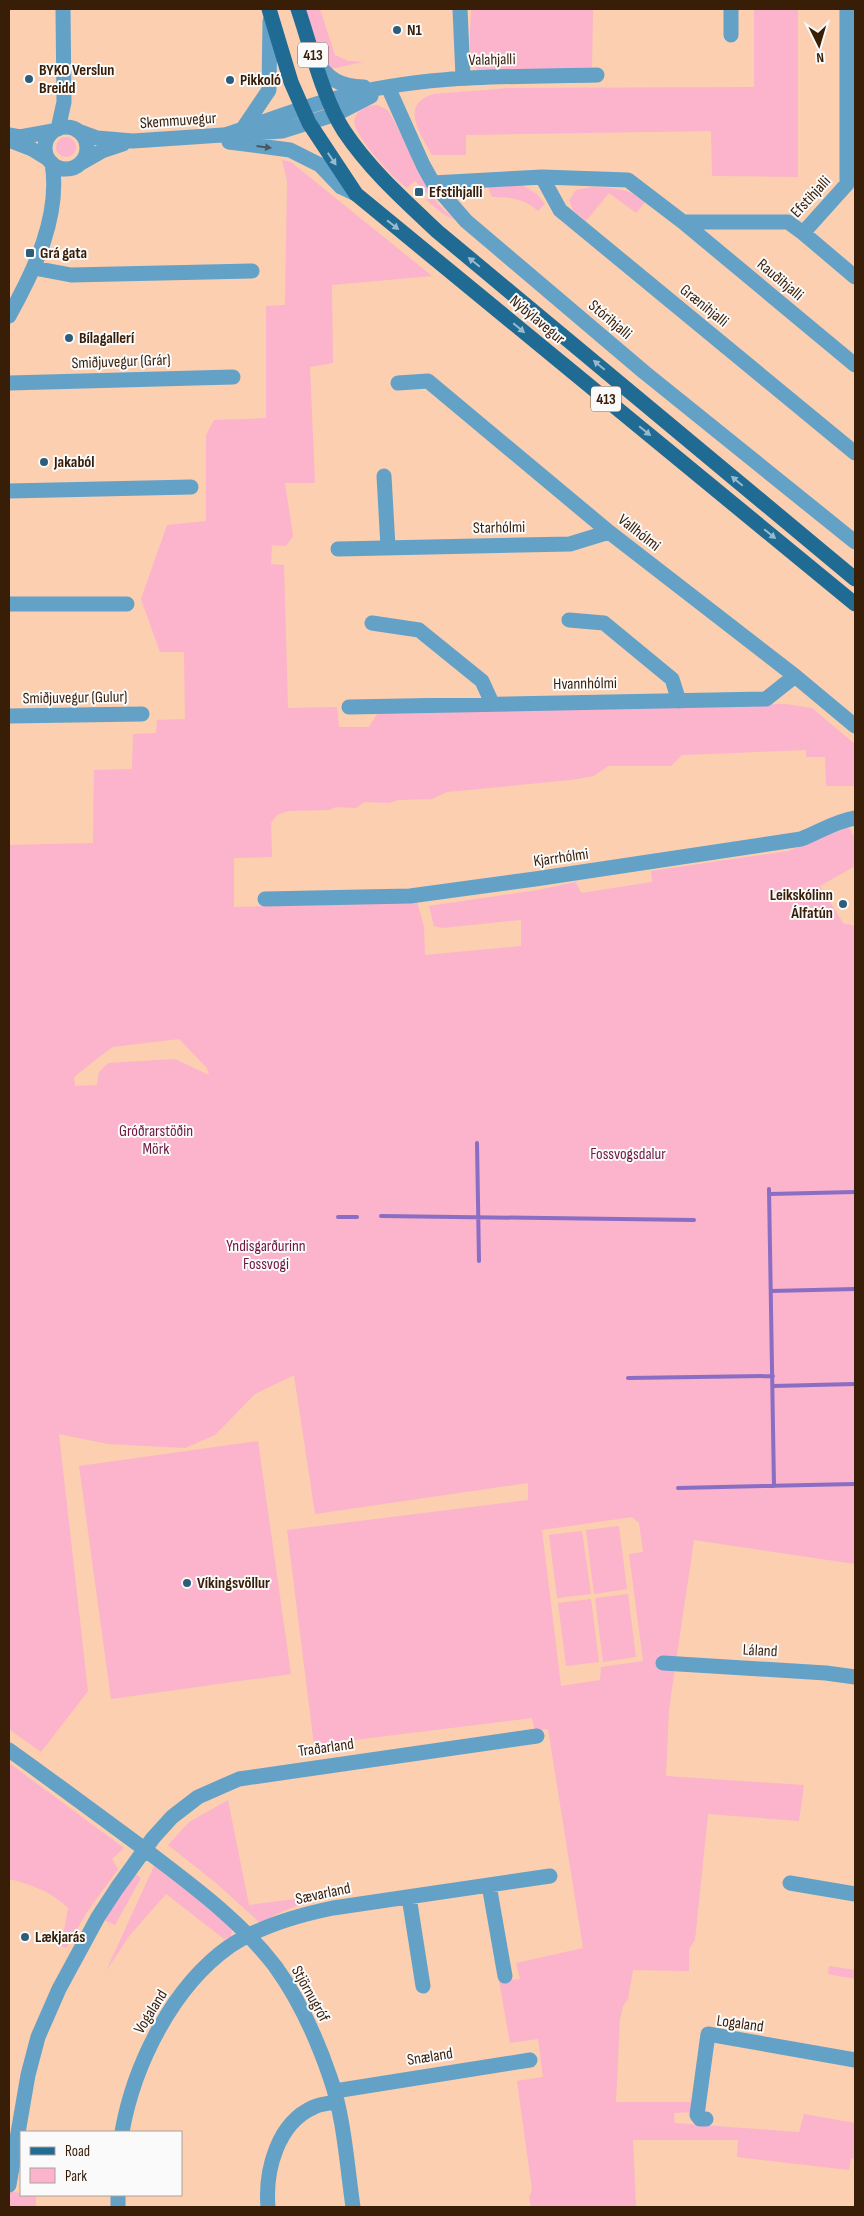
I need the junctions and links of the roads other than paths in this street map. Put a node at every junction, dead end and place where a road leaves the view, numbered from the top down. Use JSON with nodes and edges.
{"nodes":[{"id":1,"x":63,"y":9,"type":"edge"},
{"id":2,"x":298,"y":9,"type":"edge"},
{"id":3,"x":460,"y":9,"type":"edge"},
{"id":4,"x":730,"y":9,"type":"edge"},
{"id":5,"x":847,"y":9,"type":"edge"},
{"id":6,"x":270,"y":12,"type":"edge"},
{"id":7,"x":731,"y":34,"type":"dead end"},
{"id":8,"x":315,"y":58,"type":"junction"},
{"id":9,"x":597,"y":75,"type":"dead end"},
{"id":10,"x":463,"y":78,"type":"junction"},
{"id":11,"x":388,"y":87,"type":"junction"},
{"id":12,"x":333,"y":107,"type":"junction"},
{"id":13,"x":306,"y":116,"type":"junction"},
{"id":14,"x":66,"y":130,"type":"junction"},
{"id":15,"x":242,"y":130,"type":"junction"},
{"id":16,"x":9,"y":135,"type":"edge"},
{"id":17,"x":225,"y":135,"type":"junction"},
{"id":18,"x":198,"y":138,"type":"junction"},
{"id":19,"x":9,"y":140,"type":"edge"},
{"id":20,"x":133,"y":141,"type":"junction"},
{"id":21,"x":50,"y":161,"type":"junction"},
{"id":22,"x":77,"y":165,"type":"junction"},
{"id":23,"x":542,"y":177,"type":"junction"},
{"id":24,"x":434,"y":183,"type":"junction"},
{"id":25,"x":356,"y":194,"type":"junction"},
{"id":26,"x":51,"y":210,"type":"junction"},
{"id":27,"x":682,"y":222,"type":"junction"},
{"id":28,"x":803,"y":234,"type":"junction"},
{"id":29,"x":34,"y":268,"type":"junction"},
{"id":30,"x":252,"y":271,"type":"dead end"},
{"id":31,"x":855,"y":277,"type":"edge"},
{"id":32,"x":9,"y":316,"type":"edge"},
{"id":33,"x":855,"y":365,"type":"edge"},
{"id":34,"x":233,"y":377,"type":"dead end"},
{"id":35,"x":9,"y":383,"type":"edge"},
{"id":36,"x":398,"y":383,"type":"dead end"},
{"id":37,"x":855,"y":453,"type":"edge"},
{"id":38,"x":384,"y":476,"type":"dead end"},
{"id":39,"x":191,"y":487,"type":"dead end"},
{"id":40,"x":9,"y":491,"type":"edge"},
{"id":41,"x":609,"y":532,"type":"junction"},
{"id":42,"x":855,"y":542,"type":"edge"},
{"id":43,"x":388,"y":547,"type":"junction"},
{"id":44,"x":338,"y":549,"type":"dead end"},
{"id":45,"x":855,"y":579,"type":"edge"},
{"id":46,"x":9,"y":604,"type":"edge"},
{"id":47,"x":127,"y":604,"type":"dead end"},
{"id":48,"x":855,"y":604,"type":"edge"},
{"id":49,"x":569,"y":620,"type":"dead end"},
{"id":50,"x":372,"y":622,"type":"dead end"},
{"id":51,"x":795,"y":676,"type":"junction"},
{"id":52,"x":679,"y":701,"type":"junction"},
{"id":53,"x":492,"y":703,"type":"junction"},
{"id":54,"x":349,"y":707,"type":"dead end"},
{"id":55,"x":142,"y":714,"type":"dead end"},
{"id":56,"x":9,"y":716,"type":"edge"},
{"id":57,"x":855,"y":726,"type":"edge"},
{"id":58,"x":855,"y":818,"type":"edge"},
{"id":59,"x":265,"y":899,"type":"dead end"},
{"id":60,"x":663,"y":1663,"type":"dead end"},
{"id":61,"x":855,"y":1677,"type":"edge"},
{"id":62,"x":537,"y":1736,"type":"dead end"},
{"id":63,"x":9,"y":1750,"type":"edge"},
{"id":64,"x":145,"y":1850,"type":"junction"},
{"id":65,"x":550,"y":1876,"type":"dead end"},
{"id":66,"x":790,"y":1883,"type":"dead end"},
{"id":67,"x":489,"y":1885,"type":"junction"},
{"id":68,"x":855,"y":1894,"type":"edge"},
{"id":69,"x":409,"y":1897,"type":"junction"},
{"id":70,"x":248,"y":1936,"type":"junction"},
{"id":71,"x":505,"y":1976,"type":"dead end"},
{"id":72,"x":424,"y":1986,"type":"dead end"},
{"id":73,"x":530,"y":2060,"type":"dead end"},
{"id":74,"x":855,"y":2060,"type":"edge"},
{"id":75,"x":336,"y":2097,"type":"junction"},
{"id":76,"x":706,"y":2119,"type":"dead end"},
{"id":77,"x":122,"y":2131,"type":"edge"},
{"id":78,"x":9,"y":2184,"type":"edge"},
{"id":79,"x":268,"y":2207,"type":"edge"},
{"id":80,"x":353,"y":2207,"type":"edge"}],
"edges":[{"from":1,"to":14,"type":"street"},
{"from":2,"to":8,"type":"main road","name":"Nýbýlavegur","number":"413"},
{"from":3,"to":10,"type":"street"},
{"from":4,"to":7,"type":"street"},
{"from":5,"to":28,"type":"street","name":"Efstihjalli"},
{"from":6,"to":13,"type":"main road","name":"Nýbýlavegur","number":"413"},
{"from":6,"to":15,"type":"street"},
{"from":8,"to":11,"type":"street","name":"Nýbýlavegur"},
{"from":8,"to":12,"type":"main road","name":"Nýbýlavegur","number":"413"},
{"from":9,"to":10,"type":"street","name":"Valahjalli"},
{"from":10,"to":11,"type":"street","name":"Valahjalli"},
{"from":11,"to":12,"type":"street","name":"Valahjalli"},
{"from":11,"to":24,"type":"street","name":"Stórihjalli"},
{"from":12,"to":13,"type":"street","name":"Valahjalli"},
{"from":45,"to":12,"type":"main road","name":"Nýbýlavegur","number":"413","one_way":true},
{"from":13,"to":15,"type":"street","name":"Skemmuvegur"},
{"from":13,"to":17,"type":"street","name":"Skemmuvegur"},
{"from":13,"to":25,"type":"main road","name":"Nýbýlavegur","number":"413","one_way":true},
{"from":14,"to":16,"type":"street","name":"Skemmuvegur"},
{"from":14,"to":20,"type":"street","name":"Skemmuvegur"},
{"from":14,"to":21,"type":"street"},
{"from":14,"to":22,"type":"street"},
{"from":15,"to":17,"type":"street","name":"Skemmuvegur"},
{"from":17,"to":18,"type":"street","name":"Skemmuvegur"},
{"from":18,"to":20,"type":"street","name":"Skemmuvegur"},
{"from":18,"to":25,"type":"street","one_way":true},
{"from":19,"to":21,"type":"street"},
{"from":20,"to":22,"type":"street","name":"Skemmuvegur"},
{"from":21,"to":22,"type":"street"},
{"from":21,"to":26,"type":"street"},
{"from":22,"to":26,"type":"street"},
{"from":23,"to":24,"type":"street"},
{"from":23,"to":27,"type":"street"},
{"from":23,"to":37,"type":"street","name":"Grænihjalli"},
{"from":24,"to":42,"type":"street","name":"Stórihjalli"},
{"from":25,"to":48,"type":"main road","name":"Nýbýlavegur","number":"413","one_way":true},
{"from":26,"to":29,"type":"street"},
{"from":27,"to":28,"type":"street","name":"Efstihjalli"},
{"from":27,"to":33,"type":"street","name":"Rauðihjalli"},
{"from":28,"to":31,"type":"street"},
{"from":29,"to":30,"type":"street"},
{"from":29,"to":32,"type":"street"},
{"from":34,"to":35,"type":"street","name":"Smiðjuvegur (Grár)"},
{"from":36,"to":41,"type":"street","name":"Vallhólmi"},
{"from":38,"to":43,"type":"street"},
{"from":39,"to":40,"type":"street"},
{"from":41,"to":43,"type":"street","name":"Starhólmi"},
{"from":41,"to":51,"type":"street","name":"Vallhólmi"},
{"from":43,"to":44,"type":"street","name":"Starhólmi"},
{"from":46,"to":47,"type":"street"},
{"from":49,"to":52,"type":"street"},
{"from":50,"to":53,"type":"street"},
{"from":51,"to":52,"type":"street","name":"Hvannhólmi"},
{"from":51,"to":57,"type":"street","name":"Vallhólmi"},
{"from":52,"to":53,"type":"street","name":"Hvannhólmi"},
{"from":53,"to":54,"type":"street","name":"Hvannhólmi"},
{"from":55,"to":56,"type":"street","name":"Smiðjuvegur (Gulur)"},
{"from":58,"to":59,"type":"street","name":"Kjarrhólmi"},
{"from":60,"to":61,"type":"street","name":"Láland"},
{"from":62,"to":64,"type":"street","name":"Traðarland"},
{"from":63,"to":64,"type":"street","name":"Stjörnugróf"},
{"from":64,"to":70,"type":"street","name":"Stjörnugróf"},
{"from":64,"to":78,"type":"street"},
{"from":65,"to":67,"type":"street","name":"Sævarland"},
{"from":66,"to":68,"type":"street"},
{"from":67,"to":69,"type":"street","name":"Sævarland"},
{"from":67,"to":71,"type":"street"},
{"from":69,"to":70,"type":"street","name":"Sævarland"},
{"from":69,"to":72,"type":"street"},
{"from":70,"to":75,"type":"street","name":"Stjörnugróf"},
{"from":70,"to":77,"type":"street","name":"Vogaland"},
{"from":73,"to":75,"type":"street","name":"Snæland"},
{"from":74,"to":76,"type":"street","name":"Logaland"},
{"from":75,"to":79,"type":"street","name":"Snæland"},
{"from":75,"to":80,"type":"street","name":"Stjörnugróf"}]}
